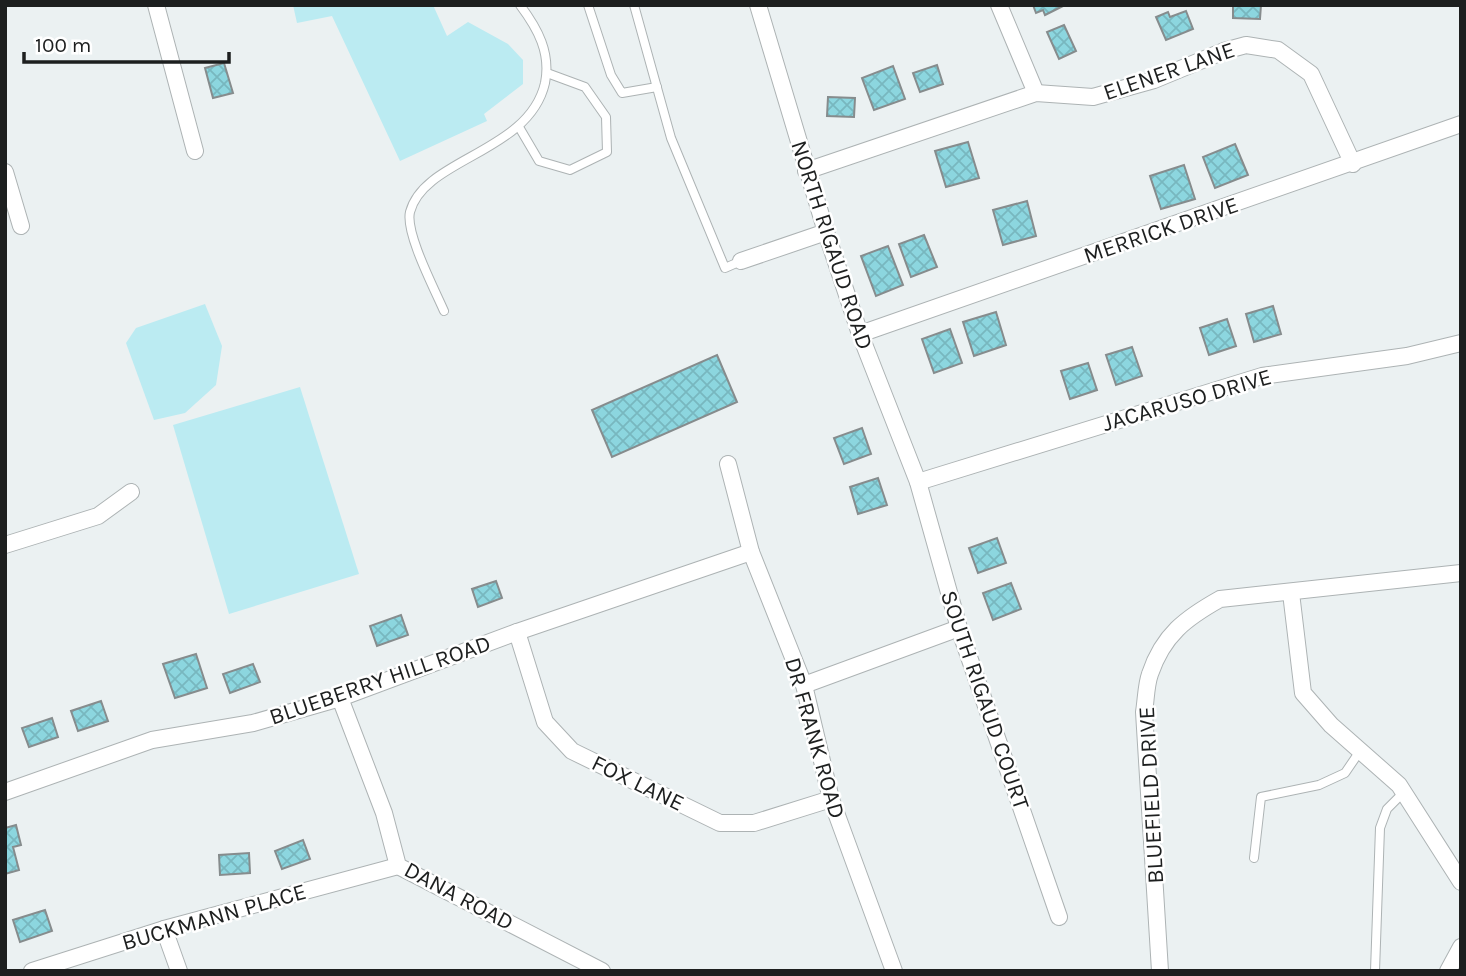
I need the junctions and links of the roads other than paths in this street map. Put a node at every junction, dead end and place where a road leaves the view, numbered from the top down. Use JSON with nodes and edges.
{"nodes":[{"id":1,"x":156,"y":5,"type":"edge"},
{"id":2,"x":520,"y":5,"type":"edge"},
{"id":3,"x":588,"y":5,"type":"edge"},
{"id":4,"x":634,"y":5,"type":"edge"},
{"id":5,"x":758,"y":5,"type":"edge"},
{"id":6,"x":999,"y":5,"type":"edge"},
{"id":7,"x":547,"y":73,"type":"junction"},
{"id":8,"x":657,"y":87,"type":"junction"},
{"id":9,"x":1036,"y":93,"type":"junction"},
{"id":10,"x":1461,"y":124,"type":"edge"},
{"id":11,"x":519,"y":127,"type":"junction"},
{"id":12,"x":195,"y":152,"type":"dead end"},
{"id":13,"x":1353,"y":164,"type":"junction"},
{"id":14,"x":5,"y":172,"type":"edge"},
{"id":15,"x":806,"y":172,"type":"junction"},
{"id":16,"x":21,"y":226,"type":"dead end"},
{"id":17,"x":827,"y":232,"type":"junction"},
{"id":18,"x":741,"y":261,"type":"joint"},
{"id":19,"x":444,"y":312,"type":"dead end"},
{"id":20,"x":860,"y":334,"type":"junction"},
{"id":21,"x":1461,"y":343,"type":"edge"},
{"id":22,"x":728,"y":464,"type":"dead end"},
{"id":23,"x":918,"y":482,"type":"junction"},
{"id":24,"x":131,"y":492,"type":"dead end"},
{"id":25,"x":5,"y":545,"type":"edge"},
{"id":26,"x":751,"y":552,"type":"junction"},
{"id":27,"x":1461,"y":573,"type":"edge"},
{"id":28,"x":1291,"y":593,"type":"junction"},
{"id":29,"x":959,"y":628,"type":"junction"},
{"id":30,"x":517,"y":632,"type":"junction"},
{"id":31,"x":804,"y":685,"type":"junction"},
{"id":32,"x":340,"y":698,"type":"junction"},
{"id":33,"x":1360,"y":751,"type":"junction"},
{"id":34,"x":5,"y":792,"type":"edge"},
{"id":35,"x":1404,"y":792,"type":"junction"},
{"id":36,"x":831,"y":799,"type":"junction"},
{"id":37,"x":1254,"y":858,"type":"dead end"},
{"id":38,"x":398,"y":866,"type":"junction"},
{"id":39,"x":1461,"y":882,"type":"edge"},
{"id":40,"x":1059,"y":916,"type":"dead end"},
{"id":41,"x":164,"y":929,"type":"junction"},
{"id":42,"x":1461,"y":947,"type":"edge"},
{"id":43,"x":32,"y":971,"type":"edge"},
{"id":44,"x":179,"y":971,"type":"edge"},
{"id":45,"x":602,"y":971,"type":"edge"},
{"id":46,"x":894,"y":971,"type":"edge"},
{"id":47,"x":1160,"y":971,"type":"edge"},
{"id":48,"x":1375,"y":971,"type":"edge"},
{"id":49,"x":1448,"y":971,"type":"edge"}],
"edges":[{"from":1,"to":12,"type":"street"},
{"from":2,"to":7,"type":"lane"},
{"from":3,"to":8,"type":"lane"},
{"from":4,"to":8,"type":"lane"},
{"from":5,"to":15,"type":"street","name":"NORTH RIGAUD ROAD"},
{"from":6,"to":9,"type":"street"},
{"from":7,"to":11,"type":"lane"},
{"from":7,"to":11,"type":"lane"},
{"from":8,"to":18,"type":"lane"},
{"from":9,"to":13,"type":"street","name":"ELENER LANE"},
{"from":9,"to":15,"type":"street","name":"ELENER LANE"},
{"from":10,"to":13,"type":"street","name":"MERRICK DRIVE"},
{"from":11,"to":19,"type":"lane"},
{"from":13,"to":20,"type":"street","name":"MERRICK DRIVE"},
{"from":14,"to":16,"type":"street"},
{"from":15,"to":17,"type":"street","name":"NORTH RIGAUD ROAD"},
{"from":17,"to":18,"type":"street"},
{"from":17,"to":20,"type":"street","name":"NORTH RIGAUD ROAD"},
{"from":20,"to":23,"type":"street","name":"NORTH RIGAUD ROAD"},
{"from":21,"to":23,"type":"street","name":"JACARUSO DRIVE"},
{"from":22,"to":26,"type":"street","name":"DR FRANK ROAD"},
{"from":23,"to":29,"type":"street","name":"SOUTH RIGAUD COURT"},
{"from":24,"to":25,"type":"street"},
{"from":26,"to":30,"type":"street","name":"BLUEBERRY HILL ROAD"},
{"from":26,"to":31,"type":"street","name":"DR FRANK ROAD"},
{"from":27,"to":28,"type":"street","name":"BLUEFIELD DRIVE"},
{"from":28,"to":33,"type":"street"},
{"from":28,"to":47,"type":"street","name":"BLUEFIELD DRIVE"},
{"from":29,"to":31,"type":"street"},
{"from":29,"to":40,"type":"street","name":"SOUTH RIGAUD COURT"},
{"from":30,"to":32,"type":"street","name":"BLUEBERRY HILL ROAD"},
{"from":30,"to":36,"type":"street","name":"FOX LANE"},
{"from":31,"to":36,"type":"street","name":"DR FRANK ROAD"},
{"from":32,"to":34,"type":"street","name":"BLUEBERRY HILL ROAD"},
{"from":32,"to":38,"type":"street","name":"DANA ROAD"},
{"from":33,"to":35,"type":"street"},
{"from":33,"to":37,"type":"lane"},
{"from":35,"to":39,"type":"street"},
{"from":35,"to":48,"type":"lane"},
{"from":36,"to":46,"type":"street","name":"DR FRANK ROAD"},
{"from":38,"to":41,"type":"street","name":"BUCKMANN PLACE"},
{"from":38,"to":45,"type":"street","name":"DANA ROAD"},
{"from":41,"to":43,"type":"street","name":"BUCKMANN PLACE"},
{"from":41,"to":44,"type":"street"},
{"from":42,"to":49,"type":"street"}]}
